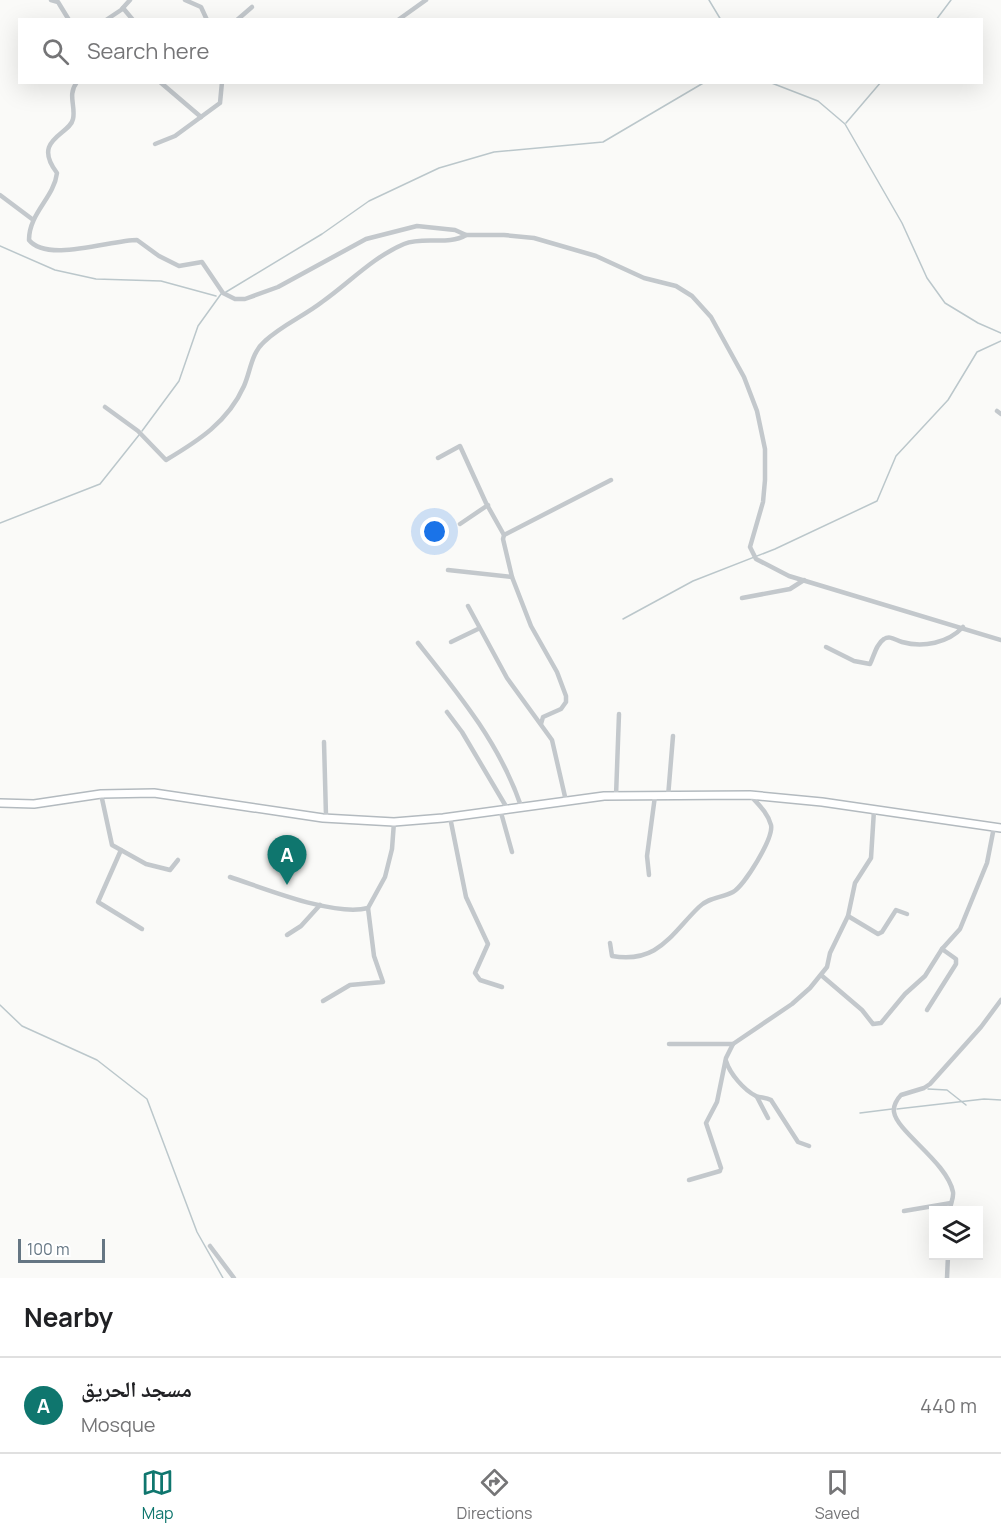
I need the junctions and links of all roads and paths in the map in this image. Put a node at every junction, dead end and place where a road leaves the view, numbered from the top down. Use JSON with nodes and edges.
{"nodes":[{"id":1,"x":51,"y":0,"type":"edge"},
{"id":2,"x":130,"y":0,"type":"edge"},
{"id":3,"x":185,"y":0,"type":"edge"},
{"id":4,"x":426,"y":0,"type":"edge"},
{"id":5,"x":58,"y":1,"type":"edge"},
{"id":6,"x":252,"y":7,"type":"dead end"},
{"id":7,"x":123,"y":8,"type":"junction"},
{"id":8,"x":68,"y":18,"type":"edge"},
{"id":9,"x":109,"y":18,"type":"edge"},
{"id":10,"x":131,"y":18,"type":"edge"},
{"id":11,"x":206,"y":18,"type":"edge"},
{"id":12,"x":239,"y":18,"type":"edge"},
{"id":13,"x":401,"y":18,"type":"edge"},
{"id":14,"x":76,"y":84,"type":"edge"},
{"id":15,"x":162,"y":84,"type":"edge"},
{"id":16,"x":222,"y":84,"type":"edge"},
{"id":17,"x":201,"y":117,"type":"junction"},
{"id":18,"x":155,"y":144,"type":"dead end"},
{"id":19,"x":0,"y":195,"type":"edge"},
{"id":20,"x":32,"y":219,"type":"junction"},
{"id":21,"x":466,"y":234,"type":"junction"},
{"id":22,"x":105,"y":407,"type":"dead end"},
{"id":23,"x":438,"y":458,"type":"dead end"},
{"id":24,"x":611,"y":480,"type":"dead end"},
{"id":25,"x":488,"y":505,"type":"junction"},
{"id":26,"x":460,"y":524,"type":"dead end"},
{"id":27,"x":504,"y":534,"type":"junction"},
{"id":28,"x":448,"y":570,"type":"dead end"},
{"id":29,"x":512,"y":577,"type":"junction"},
{"id":30,"x":804,"y":580,"type":"junction"},
{"id":31,"x":742,"y":598,"type":"dead end"},
{"id":32,"x":468,"y":606,"type":"dead end"},
{"id":33,"x":963,"y":627,"type":"junction"},
{"id":34,"x":478,"y":628,"type":"junction"},
{"id":35,"x":1001,"y":640,"type":"edge"},
{"id":36,"x":451,"y":642,"type":"dead end"},
{"id":37,"x":417,"y":643,"type":"dead end"},
{"id":38,"x":826,"y":647,"type":"dead end"},
{"id":39,"x":447,"y":712,"type":"dead end"},
{"id":40,"x":619,"y":714,"type":"dead end"},
{"id":41,"x":541,"y":724,"type":"junction"},
{"id":42,"x":673,"y":736,"type":"dead end"},
{"id":43,"x":324,"y":742,"type":"dead end"},
{"id":44,"x":101,"y":794,"type":"junction"},
{"id":45,"x":750,"y":795,"type":"junction"},
{"id":46,"x":616,"y":796,"type":"junction"},
{"id":47,"x":655,"y":796,"type":"junction"},
{"id":48,"x":668,"y":797,"type":"junction"},
{"id":49,"x":566,"y":801,"type":"junction"},
{"id":50,"x":0,"y":803,"type":"edge"},
{"id":51,"x":521,"y":806,"type":"junction"},
{"id":52,"x":503,"y":809,"type":"junction"},
{"id":53,"x":874,"y":810,"type":"junction"},
{"id":54,"x":326,"y":816,"type":"junction"},
{"id":55,"x":450,"y":816,"type":"junction"},
{"id":56,"x":394,"y":822,"type":"junction"},
{"id":57,"x":997,"y":828,"type":"edge"},
{"id":58,"x":121,"y":850,"type":"junction"},
{"id":59,"x":512,"y":852,"type":"dead end"},
{"id":60,"x":178,"y":860,"type":"dead end"},
{"id":61,"x":649,"y":875,"type":"dead end"},
{"id":62,"x":230,"y":877,"type":"dead end"},
{"id":63,"x":320,"y":905,"type":"junction"},
{"id":64,"x":368,"y":908,"type":"junction"},
{"id":65,"x":907,"y":914,"type":"dead end"},
{"id":66,"x":848,"y":916,"type":"junction"},
{"id":67,"x":142,"y":929,"type":"dead end"},
{"id":68,"x":287,"y":935,"type":"dead end"},
{"id":69,"x":610,"y":943,"type":"dead end"},
{"id":70,"x":942,"y":949,"type":"junction"},
{"id":71,"x":821,"y":975,"type":"junction"},
{"id":72,"x":502,"y":987,"type":"dead end"},
{"id":73,"x":1001,"y":1000,"type":"edge"},
{"id":74,"x":323,"y":1001,"type":"dead end"},
{"id":75,"x":927,"y":1010,"type":"dead end"},
{"id":76,"x":669,"y":1044,"type":"dead end"},
{"id":77,"x":733,"y":1044,"type":"junction"},
{"id":78,"x":726,"y":1059,"type":"junction"},
{"id":79,"x":757,"y":1097,"type":"junction"},
{"id":80,"x":768,"y":1118,"type":"dead end"},
{"id":81,"x":808,"y":1146,"type":"dead end"},
{"id":82,"x":689,"y":1180,"type":"dead end"},
{"id":83,"x":951,"y":1203,"type":"junction"},
{"id":84,"x":951,"y":1206,"type":"edge"},
{"id":85,"x":904,"y":1211,"type":"dead end"},
{"id":86,"x":210,"y":1246,"type":"dead end"},
{"id":87,"x":948,"y":1260,"type":"edge"},
{"id":88,"x":234,"y":1278,"type":"edge"},
{"id":89,"x":947,"y":1278,"type":"edge"}],
"edges":[{"from":1,"to":5,"type":"street"},
{"from":2,"to":7,"type":"street"},
{"from":3,"to":11,"type":"street"},
{"from":4,"to":13,"type":"street"},
{"from":5,"to":8,"type":"street"},
{"from":6,"to":12,"type":"street"},
{"from":7,"to":9,"type":"street"},
{"from":7,"to":10,"type":"street"},
{"from":14,"to":20,"type":"street"},
{"from":15,"to":17,"type":"street"},
{"from":16,"to":17,"type":"street"},
{"from":17,"to":18,"type":"street"},
{"from":19,"to":20,"type":"street"},
{"from":20,"to":21,"type":"street"},
{"from":21,"to":22,"type":"street"},
{"from":21,"to":30,"type":"street"},
{"from":23,"to":25,"type":"street"},
{"from":24,"to":27,"type":"street"},
{"from":25,"to":26,"type":"street"},
{"from":25,"to":27,"type":"street"},
{"from":27,"to":29,"type":"street"},
{"from":28,"to":29,"type":"street"},
{"from":29,"to":41,"type":"street"},
{"from":30,"to":31,"type":"street"},
{"from":30,"to":33,"type":"street"},
{"from":32,"to":34,"type":"street"},
{"from":33,"to":35,"type":"street"},
{"from":33,"to":38,"type":"street"},
{"from":34,"to":36,"type":"street"},
{"from":34,"to":41,"type":"street"},
{"from":37,"to":51,"type":"street"},
{"from":39,"to":52,"type":"street"},
{"from":40,"to":46,"type":"street"},
{"from":41,"to":49,"type":"street"},
{"from":42,"to":48,"type":"street"},
{"from":43,"to":54,"type":"street"},
{"from":44,"to":50,"type":"street"},
{"from":44,"to":54,"type":"street"},
{"from":44,"to":58,"type":"street"},
{"from":45,"to":48,"type":"street"},
{"from":45,"to":53,"type":"street"},
{"from":45,"to":69,"type":"street"},
{"from":46,"to":47,"type":"street"},
{"from":46,"to":49,"type":"street"},
{"from":47,"to":48,"type":"street"},
{"from":47,"to":61,"type":"street"},
{"from":49,"to":51,"type":"street"},
{"from":51,"to":52,"type":"street"},
{"from":52,"to":55,"type":"street"},
{"from":52,"to":59,"type":"street"},
{"from":53,"to":57,"type":"street"},
{"from":53,"to":66,"type":"street"},
{"from":54,"to":56,"type":"street"},
{"from":55,"to":56,"type":"street"},
{"from":55,"to":72,"type":"street"},
{"from":56,"to":64,"type":"street"},
{"from":57,"to":70,"type":"street"},
{"from":58,"to":60,"type":"street"},
{"from":58,"to":67,"type":"street"},
{"from":62,"to":63,"type":"street"},
{"from":63,"to":64,"type":"street"},
{"from":63,"to":68,"type":"street"},
{"from":64,"to":74,"type":"street"},
{"from":65,"to":66,"type":"street"},
{"from":66,"to":71,"type":"street"},
{"from":70,"to":71,"type":"street"},
{"from":70,"to":75,"type":"street"},
{"from":71,"to":77,"type":"street"},
{"from":73,"to":83,"type":"street"},
{"from":76,"to":77,"type":"street"},
{"from":77,"to":78,"type":"street"},
{"from":78,"to":79,"type":"street"},
{"from":78,"to":82,"type":"street"},
{"from":79,"to":80,"type":"street"},
{"from":79,"to":81,"type":"street"},
{"from":83,"to":84,"type":"street"},
{"from":83,"to":85,"type":"street"},
{"from":86,"to":88,"type":"street"},
{"from":87,"to":89,"type":"street"}]}
